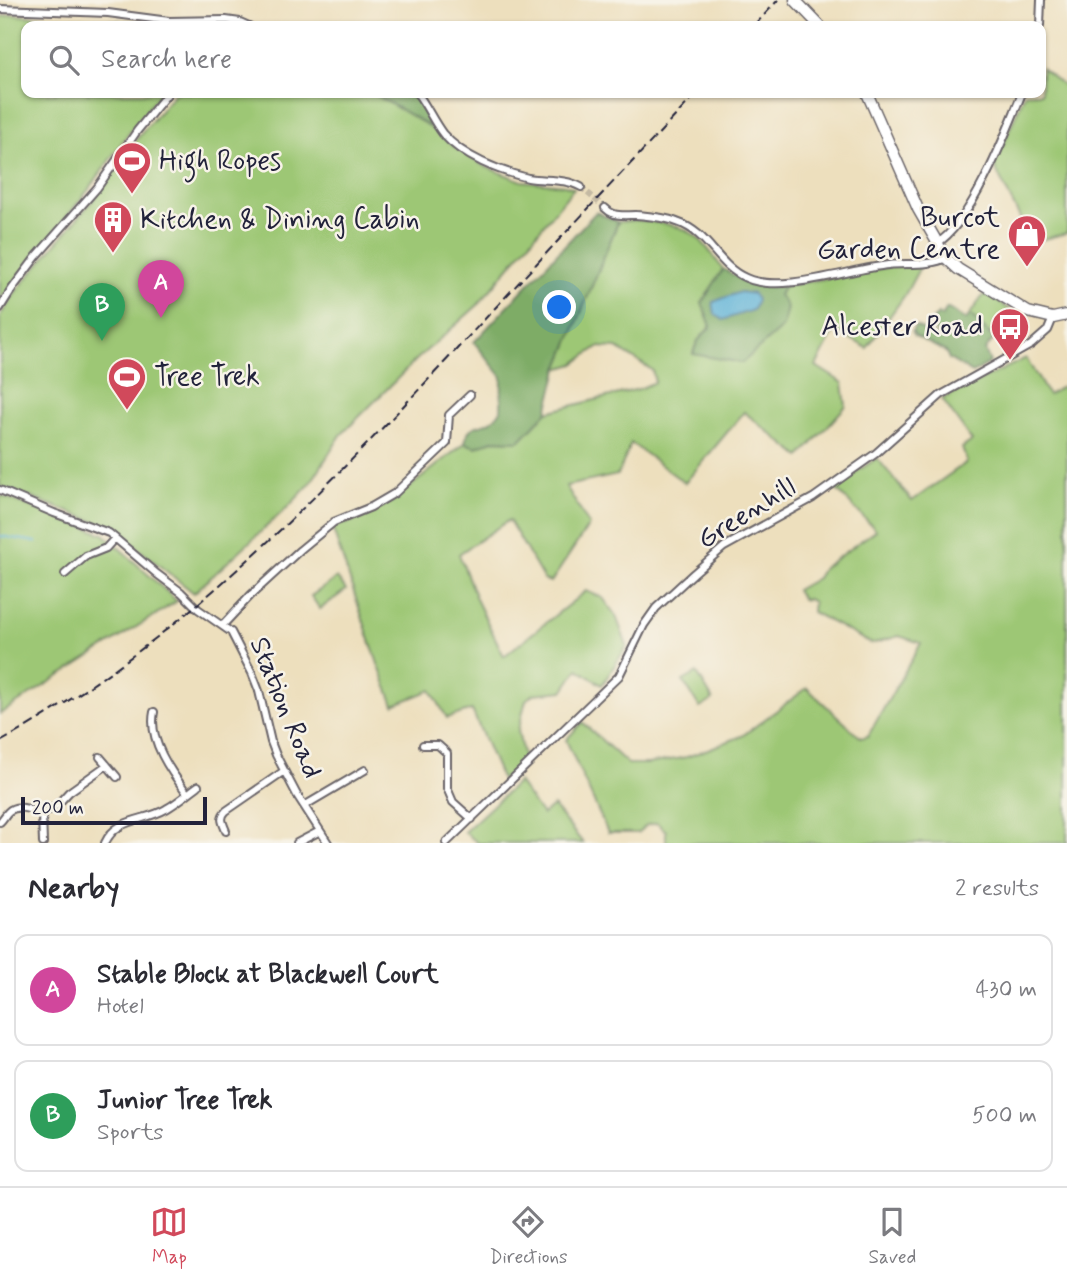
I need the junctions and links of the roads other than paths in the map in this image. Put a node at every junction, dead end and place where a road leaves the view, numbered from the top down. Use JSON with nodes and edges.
{"nodes":[{"id":1,"x":8,"y":0,"type":"edge"},
{"id":2,"x":795,"y":0,"type":"edge"},
{"id":3,"x":1041,"y":0,"type":"edge"},
{"id":4,"x":0,"y":8,"type":"edge"},
{"id":5,"x":169,"y":21,"type":"edge"},
{"id":6,"x":815,"y":21,"type":"edge"},
{"id":7,"x":1040,"y":21,"type":"edge"},
{"id":8,"x":164,"y":98,"type":"edge"},
{"id":9,"x":420,"y":98,"type":"edge"},
{"id":10,"x":869,"y":98,"type":"edge"},
{"id":11,"x":1020,"y":98,"type":"edge"},
{"id":12,"x":581,"y":187,"type":"tunnel mouth"},
{"id":13,"x":605,"y":208,"type":"tunnel mouth"},
{"id":14,"x":936,"y":244,"type":"junction"},
{"id":15,"x":946,"y":258,"type":"junction"},
{"id":16,"x":0,"y":308,"type":"edge"},
{"id":17,"x":1067,"y":315,"type":"edge"},
{"id":18,"x":1053,"y":318,"type":"junction"},
{"id":19,"x":470,"y":395,"type":"dead end"},
{"id":20,"x":0,"y":490,"type":"edge"},
{"id":21,"x":115,"y":538,"type":"junction"},
{"id":22,"x":65,"y":574,"type":"dead end"},
{"id":23,"x":223,"y":625,"type":"junction"},
{"id":24,"x":154,"y":712,"type":"dead end"},
{"id":25,"x":142,"y":721,"type":"dead end"},
{"id":26,"x":152,"y":721,"type":"junction"},
{"id":27,"x":423,"y":745,"type":"dead end"},
{"id":28,"x":100,"y":757,"type":"dead end"},
{"id":29,"x":107,"y":765,"type":"junction"},
{"id":30,"x":365,"y":770,"type":"dead end"},
{"id":31,"x":284,"y":771,"type":"junction"},
{"id":32,"x":117,"y":777,"type":"dead end"},
{"id":33,"x":198,"y":786,"type":"dead end"},
{"id":34,"x":187,"y":793,"type":"junction"},
{"id":35,"x":304,"y":806,"type":"junction"},
{"id":36,"x":43,"y":814,"type":"junction"},
{"id":37,"x":472,"y":819,"type":"junction"},
{"id":38,"x":0,"y":822,"type":"edge"},
{"id":39,"x":226,"y":831,"type":"dead end"},
{"id":40,"x":320,"y":831,"type":"junction"},
{"id":41,"x":34,"y":838,"type":"dead end"},
{"id":42,"x":43,"y":840,"type":"edge"},
{"id":43,"x":105,"y":843,"type":"edge"},
{"id":44,"x":297,"y":843,"type":"edge"},
{"id":45,"x":328,"y":843,"type":"edge"},
{"id":46,"x":446,"y":843,"type":"edge"}],
"edges":[{"from":1,"to":4,"type":"street"},
{"from":2,"to":6,"type":"main road"},
{"from":3,"to":7,"type":"street"},
{"from":4,"to":5,"type":"street"},
{"from":8,"to":16,"type":"street"},
{"from":9,"to":12,"type":"street"},
{"from":10,"to":14,"type":"main road"},
{"from":11,"to":14,"type":"street"},
{"from":13,"to":15,"type":"street"},
{"from":14,"to":15,"type":"main road"},
{"from":15,"to":18,"type":"main road"},
{"from":17,"to":18,"type":"main road"},
{"from":18,"to":37,"type":"street","name":"Greenhill"},
{"from":19,"to":23,"type":"street"},
{"from":20,"to":21,"type":"street","name":"Station Road"},
{"from":21,"to":22,"type":"street"},
{"from":21,"to":23,"type":"street","name":"Station Road"},
{"from":23,"to":31,"type":"street","name":"Station Road"},
{"from":24,"to":26,"type":"street"},
{"from":25,"to":26,"type":"street"},
{"from":26,"to":34,"type":"street"},
{"from":27,"to":37,"type":"street"},
{"from":28,"to":29,"type":"street"},
{"from":29,"to":32,"type":"street"},
{"from":29,"to":36,"type":"street"},
{"from":30,"to":35,"type":"street"},
{"from":31,"to":35,"type":"street","name":"Station Road"},
{"from":31,"to":39,"type":"street"},
{"from":33,"to":34,"type":"street"},
{"from":34,"to":43,"type":"street"},
{"from":35,"to":40,"type":"street","name":"Station Road"},
{"from":36,"to":38,"type":"street"},
{"from":36,"to":42,"type":"street"},
{"from":37,"to":46,"type":"street","name":"Greenhill"},
{"from":40,"to":44,"type":"street"},
{"from":40,"to":45,"type":"street","name":"Station Road"},
{"from":41,"to":42,"type":"street"}]}
